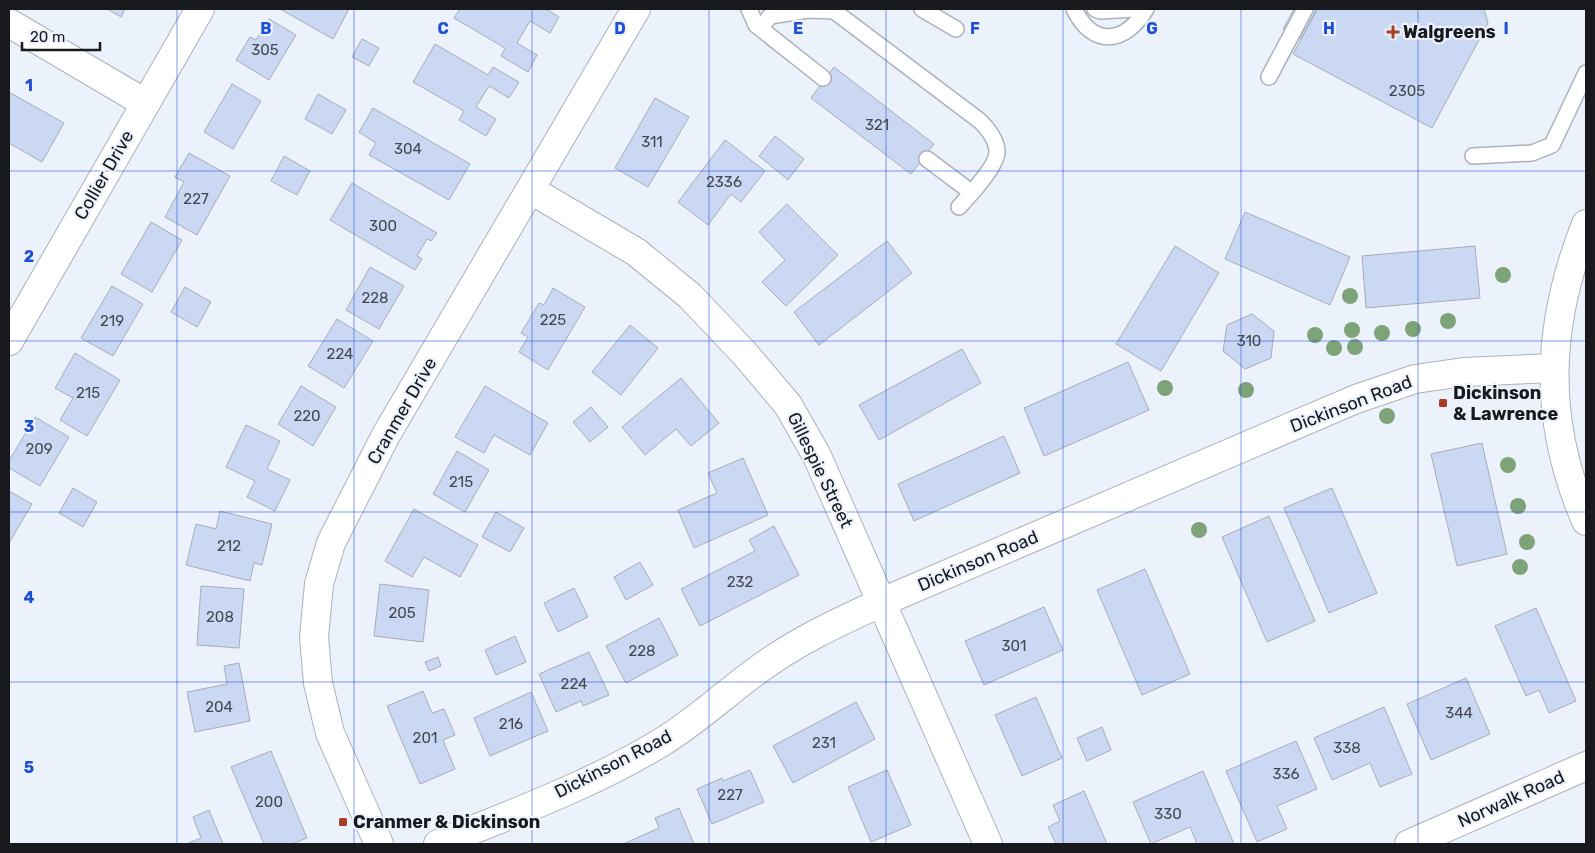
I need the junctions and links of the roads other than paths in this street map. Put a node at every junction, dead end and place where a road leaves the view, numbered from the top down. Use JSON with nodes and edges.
{"nodes":[{"id":1,"x":200,"y":9,"type":"edge"},
{"id":2,"x":636,"y":9,"type":"edge"},
{"id":3,"x":922,"y":9,"type":"edge"},
{"id":4,"x":1074,"y":9,"type":"edge"},
{"id":5,"x":1095,"y":9,"type":"edge"},
{"id":6,"x":1135,"y":9,"type":"edge"},
{"id":7,"x":1146,"y":9,"type":"edge"},
{"id":8,"x":1305,"y":9,"type":"edge"},
{"id":9,"x":750,"y":10,"type":"edge"},
{"id":10,"x":9,"y":23,"type":"edge"},
{"id":11,"x":761,"y":28,"type":"junction"},
{"id":12,"x":956,"y":29,"type":"dead end"},
{"id":13,"x":1586,"y":73,"type":"edge"},
{"id":14,"x":1269,"y":77,"type":"dead end"},
{"id":15,"x":823,"y":78,"type":"dead end"},
{"id":16,"x":145,"y":103,"type":"junction"},
{"id":17,"x":1473,"y":156,"type":"dead end"},
{"id":18,"x":927,"y":159,"type":"dead end"},
{"id":19,"x":531,"y":190,"type":"junction"},
{"id":20,"x":972,"y":192,"type":"junction"},
{"id":21,"x":959,"y":207,"type":"dead end"},
{"id":22,"x":1586,"y":224,"type":"edge"},
{"id":23,"x":9,"y":341,"type":"edge"},
{"id":24,"x":1554,"y":368,"type":"junction"},
{"id":25,"x":1586,"y":521,"type":"edge"},
{"id":26,"x":882,"y":602,"type":"junction"},
{"id":27,"x":1586,"y":766,"type":"edge"},
{"id":28,"x":379,"y":844,"type":"edge"},
{"id":29,"x":438,"y":844,"type":"edge"},
{"id":30,"x":988,"y":844,"type":"edge"},
{"id":31,"x":1409,"y":844,"type":"edge"}],
"edges":[{"from":1,"to":16,"type":"street","name":"Collier Drive"},
{"from":2,"to":19,"type":"street","name":"Cranmer Drive"},
{"from":3,"to":12,"type":"lane"},
{"from":4,"to":7,"type":"lane"},
{"from":5,"to":6,"type":"lane"},
{"from":8,"to":14,"type":"lane"},
{"from":9,"to":11,"type":"lane"},
{"from":10,"to":16,"type":"street"},
{"from":11,"to":15,"type":"lane"},
{"from":11,"to":20,"type":"lane"},
{"from":13,"to":17,"type":"lane"},
{"from":16,"to":23,"type":"street","name":"Collier Drive"},
{"from":18,"to":20,"type":"lane"},
{"from":19,"to":26,"type":"street","name":"Gillespie Street"},
{"from":19,"to":28,"type":"street","name":"Cranmer Drive"},
{"from":20,"to":21,"type":"lane"},
{"from":22,"to":24,"type":"street"},
{"from":24,"to":25,"type":"street"},
{"from":24,"to":26,"type":"street","name":"Dickinson Road"},
{"from":26,"to":29,"type":"street","name":"Dickinson Road"},
{"from":26,"to":30,"type":"street","name":"Gillespie Street"},
{"from":27,"to":31,"type":"street","name":"Norwalk Road"}]}
